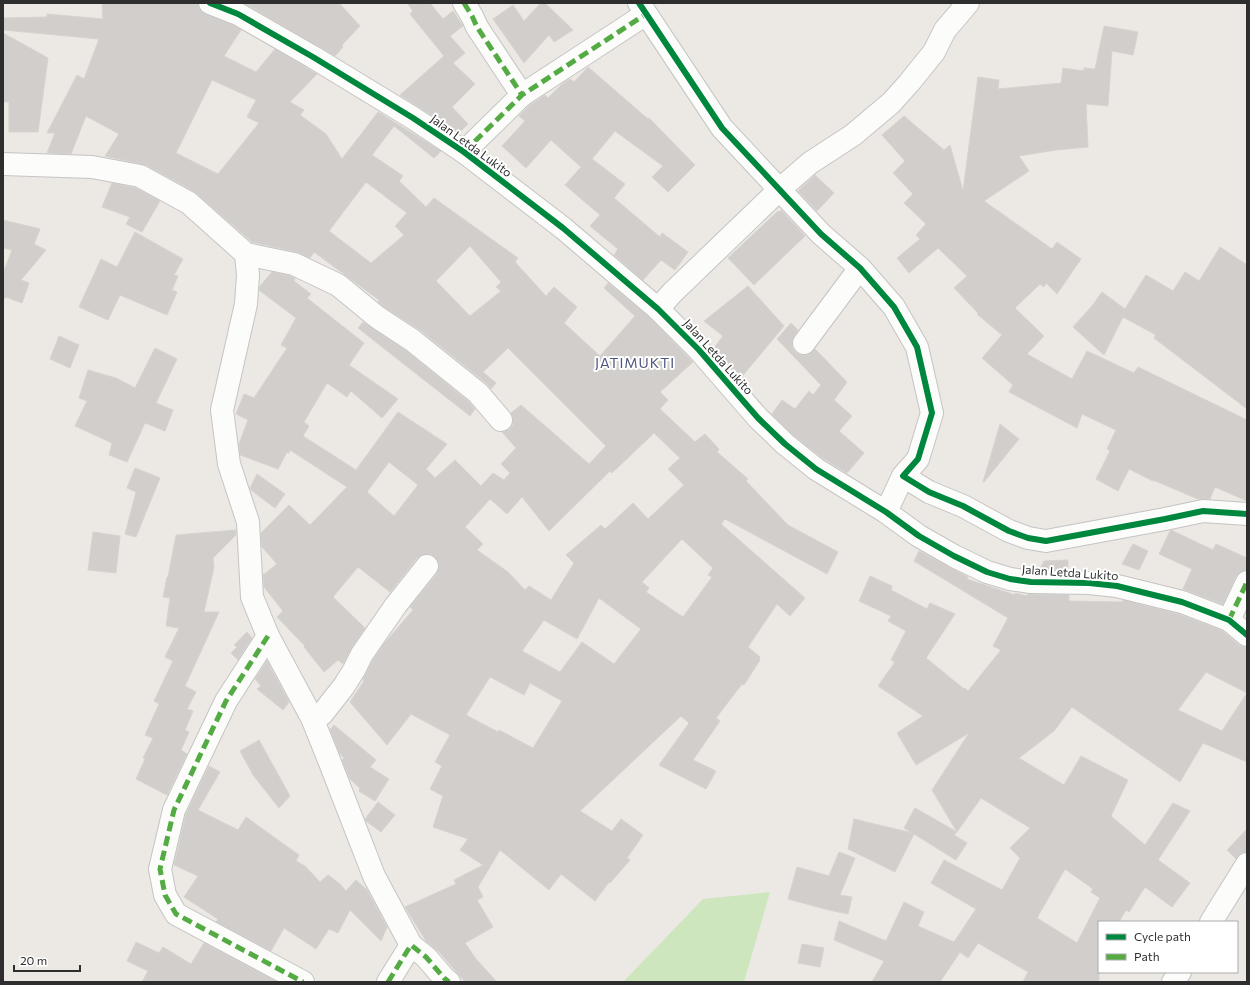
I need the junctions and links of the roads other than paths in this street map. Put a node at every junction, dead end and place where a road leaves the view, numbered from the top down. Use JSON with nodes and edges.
{"nodes":[{"id":1,"x":210,"y":3,"type":"edge"},
{"id":2,"x":464,"y":3,"type":"edge"},
{"id":3,"x":968,"y":3,"type":"edge"},
{"id":4,"x":642,"y":8,"type":"edge"},
{"id":5,"x":522,"y":95,"type":"junction"},
{"id":6,"x":464,"y":152,"type":"junction"},
{"id":7,"x":3,"y":164,"type":"edge"},
{"id":8,"x":780,"y":188,"type":"junction"},
{"id":9,"x":246,"y":254,"type":"junction"},
{"id":10,"x":860,"y":268,"type":"junction"},
{"id":11,"x":658,"y":309,"type":"junction"},
{"id":12,"x":804,"y":343,"type":"dead end"},
{"id":13,"x":501,"y":420,"type":"dead end"},
{"id":14,"x":903,"y":476,"type":"junction"},
{"id":15,"x":886,"y":512,"type":"junction"},
{"id":16,"x":1247,"y":514,"type":"edge"},
{"id":17,"x":427,"y":566,"type":"dead end"},
{"id":18,"x":1247,"y":582,"type":"edge"},
{"id":19,"x":1229,"y":620,"type":"junction"},
{"id":20,"x":1247,"y":634,"type":"edge"},
{"id":21,"x":268,"y":636,"type":"junction"},
{"id":22,"x":312,"y":718,"type":"junction"},
{"id":23,"x":1247,"y":864,"type":"edge"},
{"id":24,"x":1212,"y":921,"type":"edge"},
{"id":25,"x":411,"y":945,"type":"junction"},
{"id":26,"x":1179,"y":973,"type":"edge"},
{"id":27,"x":303,"y":982,"type":"edge"},
{"id":28,"x":388,"y":982,"type":"edge"},
{"id":29,"x":449,"y":982,"type":"edge"},
{"id":30,"x":1173,"y":982,"type":"edge"}],
"edges":[{"from":1,"to":6,"type":"street","name":"Jalan Letda Lukito"},
{"from":2,"to":5,"type":"street"},
{"from":3,"to":8,"type":"street"},
{"from":4,"to":5,"type":"street"},
{"from":4,"to":8,"type":"street"},
{"from":5,"to":6,"type":"street"},
{"from":6,"to":11,"type":"street","name":"Jalan Letda Lukito"},
{"from":7,"to":9,"type":"street"},
{"from":8,"to":10,"type":"street"},
{"from":8,"to":11,"type":"street"},
{"from":9,"to":13,"type":"street"},
{"from":9,"to":21,"type":"street"},
{"from":10,"to":12,"type":"street"},
{"from":10,"to":14,"type":"street"},
{"from":11,"to":15,"type":"street","name":"Jalan Letda Lukito"},
{"from":14,"to":15,"type":"street"},
{"from":14,"to":16,"type":"street"},
{"from":15,"to":19,"type":"street","name":"Jalan Letda Lukito"},
{"from":17,"to":22,"type":"street"},
{"from":18,"to":19,"type":"street"},
{"from":19,"to":20,"type":"street","name":"Jalan Letda Lukito"},
{"from":21,"to":22,"type":"street"},
{"from":21,"to":27,"type":"street"},
{"from":22,"to":25,"type":"street"},
{"from":23,"to":24,"type":"street"},
{"from":25,"to":28,"type":"street"},
{"from":25,"to":29,"type":"street"},
{"from":26,"to":30,"type":"street"}]}
